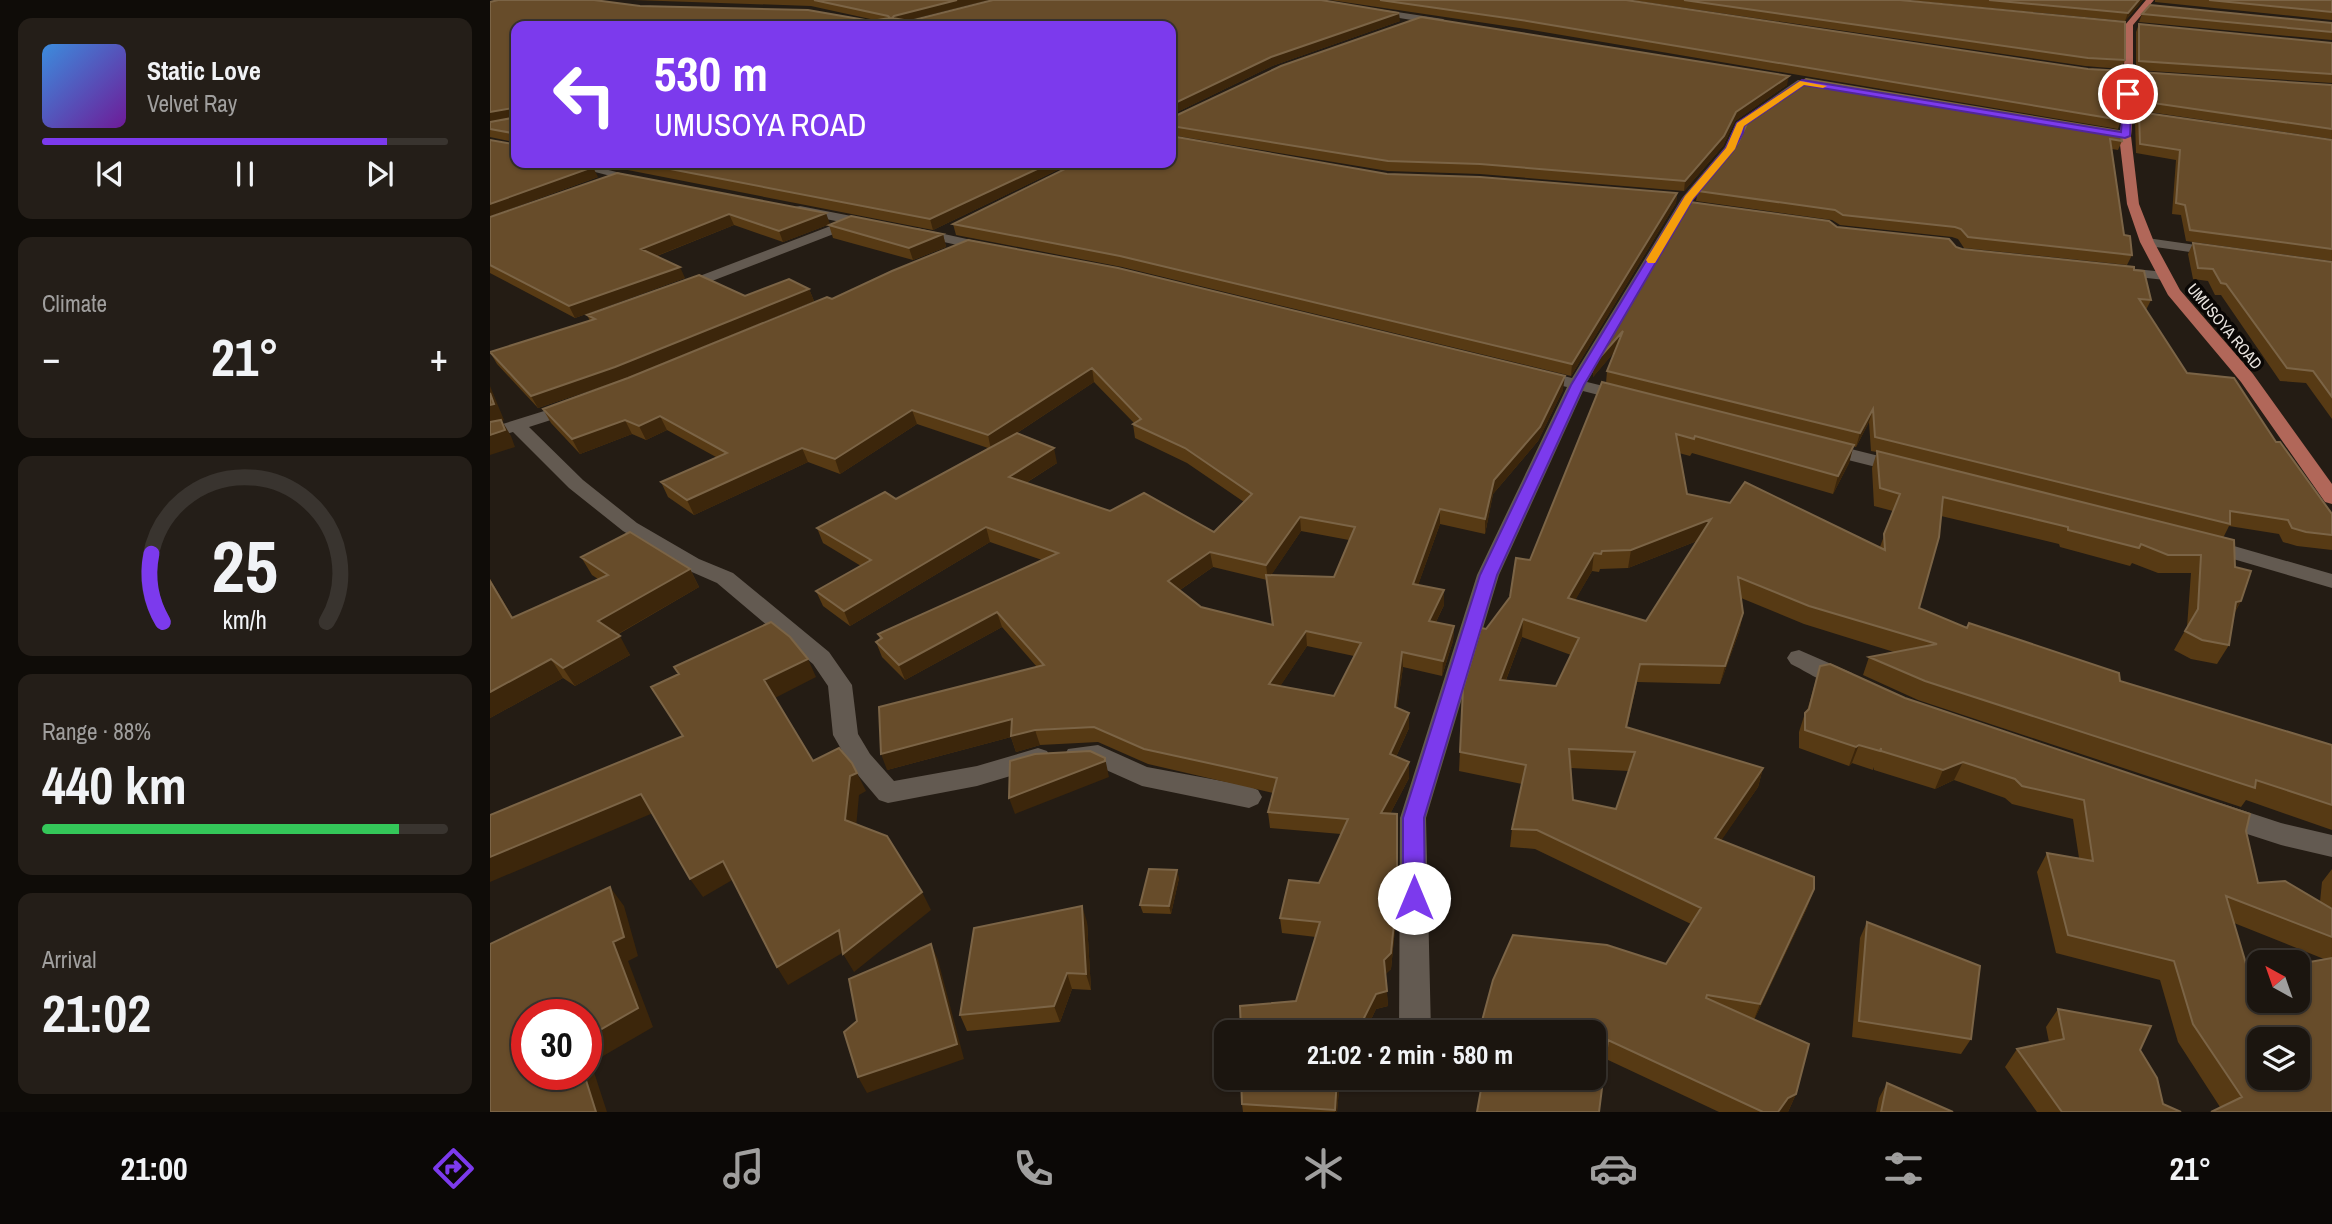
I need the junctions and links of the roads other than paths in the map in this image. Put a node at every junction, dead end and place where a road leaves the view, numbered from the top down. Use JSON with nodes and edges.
{"nodes":[{"id":1,"x":2151,"y":5,"type":"edge"},
{"id":2,"x":1365,"y":10,"type":"edge"},
{"id":3,"x":1420,"y":19,"type":"junction"},
{"id":4,"x":1460,"y":25,"type":"edge"},
{"id":5,"x":1394,"y":28,"type":"edge"},
{"id":6,"x":1802,"y":82,"type":"edge"},
{"id":7,"x":587,"y":168,"type":"edge"},
{"id":8,"x":620,"y":176,"type":"junction"},
{"id":9,"x":599,"y":183,"type":"edge"},
{"id":10,"x":661,"y":184,"type":"edge"},
{"id":11,"x":783,"y":207,"type":"edge"},
{"id":12,"x":855,"y":220,"type":"junction"},
{"id":13,"x":962,"y":224,"type":"edge"},
{"id":14,"x":937,"y":236,"type":"junction"},
{"id":15,"x":2147,"y":242,"type":"junction"},
{"id":16,"x":970,"y":244,"type":"junction"},
{"id":17,"x":1012,"y":252,"type":"edge"},
{"id":18,"x":2238,"y":255,"type":"edge"},
{"id":19,"x":946,"y":256,"type":"edge"},
{"id":20,"x":2096,"y":269,"type":"edge"},
{"id":21,"x":2165,"y":276,"type":"junction"},
{"id":22,"x":661,"y":295,"type":"edge"},
{"id":23,"x":1524,"y":372,"type":"edge"},
{"id":24,"x":1577,"y":385,"type":"junction"},
{"id":25,"x":1643,"y":402,"type":"edge"},
{"id":26,"x":586,"y":403,"type":"edge"},
{"id":27,"x":517,"y":426,"type":"junction"},
{"id":28,"x":490,"y":434,"type":"edge"},
{"id":29,"x":1802,"y":442,"type":"edge"},
{"id":30,"x":1920,"y":472,"type":"edge"},
{"id":31,"x":2332,"y":498,"type":"edge"},
{"id":32,"x":2183,"y":539,"type":"edge"},
{"id":33,"x":2332,"y":581,"type":"edge"},
{"id":34,"x":1798,"y":658,"type":"dead end"},
{"id":35,"x":1871,"y":691,"type":"edge"},
{"id":36,"x":1249,"y":797,"type":"dead end"},
{"id":37,"x":2193,"y":805,"type":"edge"},
{"id":38,"x":2332,"y":846,"type":"edge"},
{"id":39,"x":1415,"y":1020,"type":"edge"}],
"edges":[{"from":1,"to":15,"type":"main road","name":"UMUSOYA ROAD"},
{"from":2,"to":3,"type":"street"},
{"from":3,"to":4,"type":"street"},
{"from":3,"to":5,"type":"street"},
{"from":6,"to":24,"type":"street"},
{"from":7,"to":8,"type":"street"},
{"from":8,"to":9,"type":"street"},
{"from":8,"to":10,"type":"street"},
{"from":11,"to":12,"type":"street"},
{"from":12,"to":14,"type":"street"},
{"from":12,"to":22,"type":"street"},
{"from":13,"to":14,"type":"street"},
{"from":14,"to":16,"type":"street"},
{"from":15,"to":18,"type":"street"},
{"from":15,"to":21,"type":"main road","name":"UMUSOYA ROAD"},
{"from":16,"to":17,"type":"street"},
{"from":16,"to":19,"type":"street"},
{"from":20,"to":21,"type":"street"},
{"from":21,"to":31,"type":"main road","name":"UMUSOYA ROAD"},
{"from":23,"to":24,"type":"street"},
{"from":24,"to":25,"type":"street"},
{"from":24,"to":39,"type":"street"},
{"from":26,"to":27,"type":"street"},
{"from":27,"to":28,"type":"street"},
{"from":27,"to":36,"type":"street"},
{"from":29,"to":30,"type":"street"},
{"from":32,"to":33,"type":"street"},
{"from":34,"to":35,"type":"street"},
{"from":37,"to":38,"type":"street"}]}
